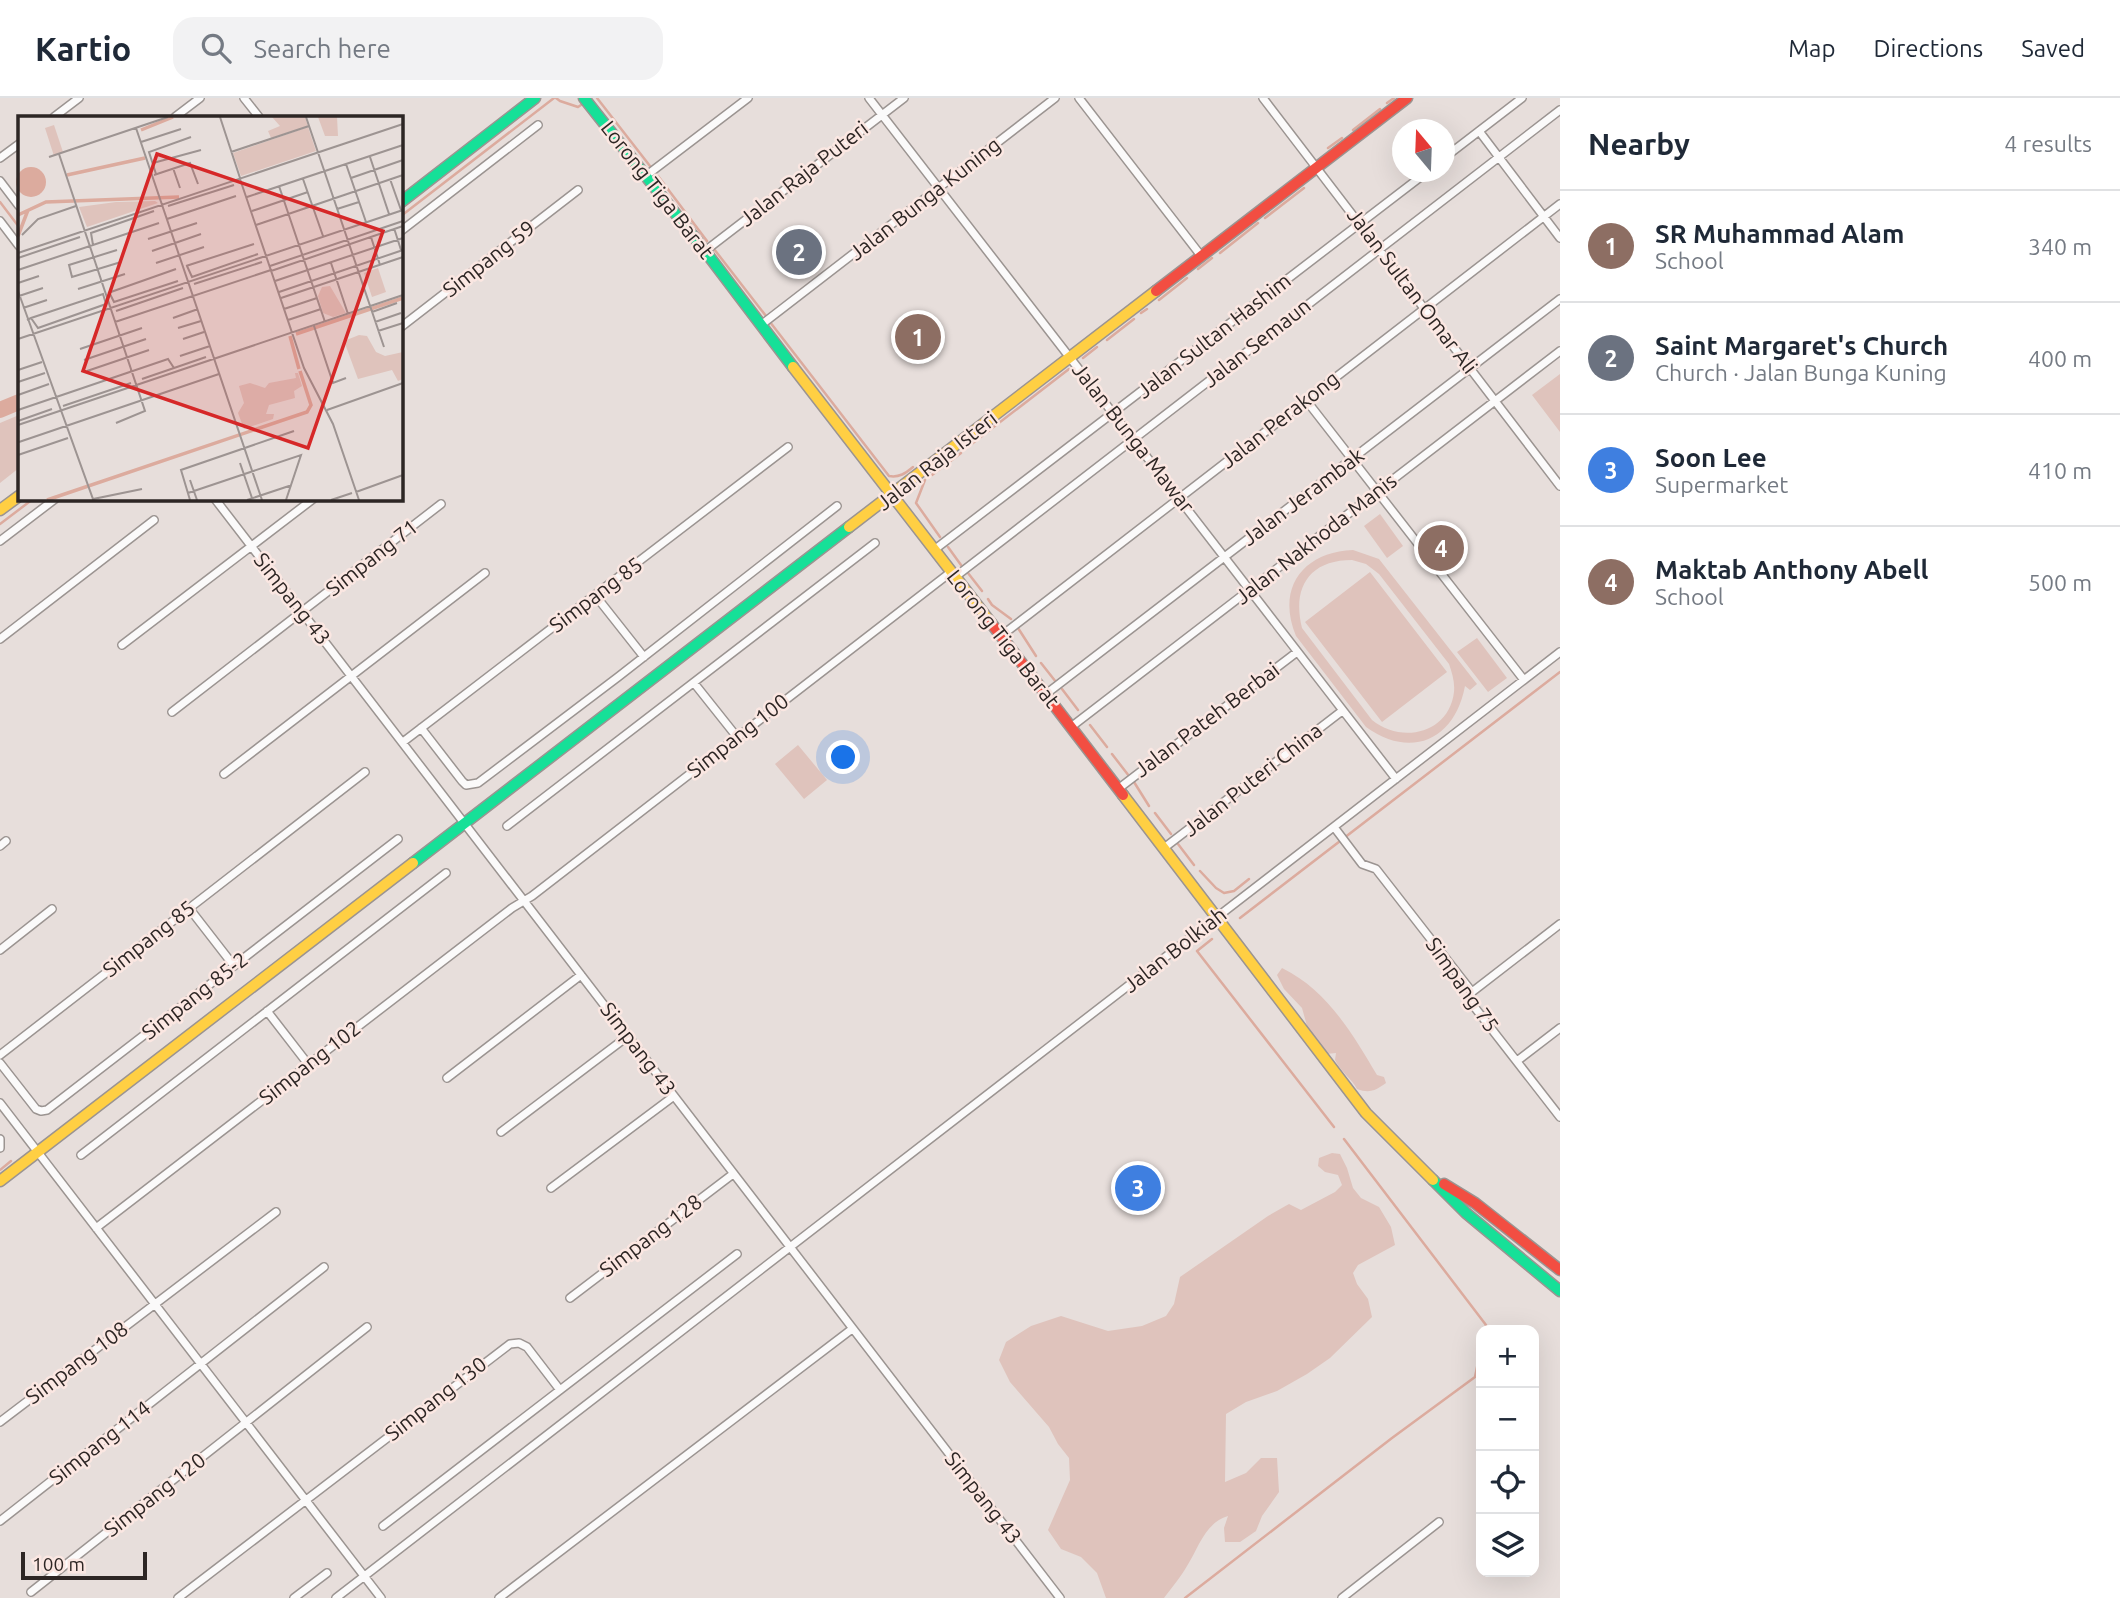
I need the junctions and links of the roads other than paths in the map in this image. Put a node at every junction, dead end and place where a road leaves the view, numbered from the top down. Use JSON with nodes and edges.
{"nodes":[{"id":1,"x":79,"y":98,"type":"edge"},
{"id":2,"x":200,"y":98,"type":"edge"},
{"id":3,"x":244,"y":98,"type":"edge"},
{"id":4,"x":535,"y":98,"type":"edge"},
{"id":5,"x":584,"y":98,"type":"edge"},
{"id":6,"x":748,"y":98,"type":"edge"},
{"id":7,"x":869,"y":98,"type":"edge"},
{"id":8,"x":904,"y":98,"type":"edge"},
{"id":9,"x":1055,"y":98,"type":"edge"},
{"id":10,"x":1079,"y":98,"type":"edge"},
{"id":11,"x":1263,"y":98,"type":"edge"},
{"id":12,"x":1406,"y":98,"type":"edge"},
{"id":13,"x":1522,"y":98,"type":"edge"},
{"id":14,"x":1560,"y":110,"type":"edge"},
{"id":15,"x":882,"y":115,"type":"junction"},
{"id":16,"x":55,"y":116,"type":"edge"},
{"id":17,"x":176,"y":116,"type":"edge"},
{"id":18,"x":258,"y":116,"type":"edge"},
{"id":19,"x":538,"y":125,"type":"dead end"},
{"id":20,"x":1479,"y":131,"type":"junction"},
{"id":21,"x":18,"y":145,"type":"edge"},
{"id":22,"x":1455,"y":150,"type":"edge"},
{"id":23,"x":1499,"y":157,"type":"junction"},
{"id":24,"x":0,"y":158,"type":"edge"},
{"id":25,"x":1317,"y":167,"type":"junction"},
{"id":26,"x":647,"y":176,"type":"junction"},
{"id":27,"x":0,"y":181,"type":"edge"},
{"id":28,"x":1414,"y":182,"type":"edge"},
{"id":29,"x":939,"y":188,"type":"junction"},
{"id":30,"x":578,"y":190,"type":"dead end"},
{"id":31,"x":402,"y":201,"type":"edge"},
{"id":32,"x":18,"y":204,"type":"edge"},
{"id":33,"x":1560,"y":204,"type":"edge"},
{"id":34,"x":1544,"y":217,"type":"junction"},
{"id":35,"x":0,"y":221,"type":"edge"},
{"id":36,"x":1360,"y":223,"type":"junction"},
{"id":37,"x":402,"y":229,"type":"edge"},
{"id":38,"x":1560,"y":238,"type":"edge"},
{"id":39,"x":18,"y":242,"type":"edge"},
{"id":40,"x":1379,"y":248,"type":"junction"},
{"id":41,"x":705,"y":251,"type":"junction"},
{"id":42,"x":1202,"y":257,"type":"junction"},
{"id":43,"x":1560,"y":299,"type":"edge"},
{"id":44,"x":1425,"y":309,"type":"junction"},
{"id":45,"x":761,"y":325,"type":"junction"},
{"id":46,"x":402,"y":326,"type":"edge"},
{"id":47,"x":1560,"y":351,"type":"edge"},
{"id":48,"x":1070,"y":358,"type":"junction"},
{"id":49,"x":1470,"y":368,"type":"junction"},
{"id":50,"x":1306,"y":400,"type":"junction"},
{"id":51,"x":1496,"y":401,"type":"junction"},
{"id":52,"x":1114,"y":414,"type":"junction"},
{"id":53,"x":1132,"y":438,"type":"junction"},
{"id":54,"x":788,"y":447,"type":"dead end"},
{"id":55,"x":1353,"y":460,"type":"junction"},
{"id":56,"x":1560,"y":486,"type":"edge"},
{"id":57,"x":1378,"y":492,"type":"junction"},
{"id":58,"x":891,"y":496,"type":"junction"},
{"id":59,"x":18,"y":497,"type":"edge"},
{"id":60,"x":1179,"y":499,"type":"junction"},
{"id":61,"x":54,"y":500,"type":"edge"},
{"id":62,"x":216,"y":500,"type":"edge"},
{"id":63,"x":312,"y":500,"type":"edge"},
{"id":64,"x":441,"y":504,"type":"dead end"},
{"id":65,"x":837,"y":506,"type":"dead end"},
{"id":66,"x":0,"y":510,"type":"edge"},
{"id":67,"x":154,"y":520,"type":"dead end"},
{"id":68,"x":0,"y":541,"type":"edge"},
{"id":69,"x":875,"y":543,"type":"dead end"},
{"id":70,"x":251,"y":546,"type":"junction"},
{"id":71,"x":934,"y":550,"type":"junction"},
{"id":72,"x":1224,"y":557,"type":"junction"},
{"id":73,"x":485,"y":573,"type":"dead end"},
{"id":74,"x":953,"y":574,"type":"junction"},
{"id":75,"x":1250,"y":590,"type":"junction"},
{"id":76,"x":596,"y":595,"type":"junction"},
{"id":77,"x":302,"y":611,"type":"junction"},
{"id":78,"x":1001,"y":636,"type":"junction"},
{"id":79,"x":0,"y":639,"type":"edge"},
{"id":80,"x":122,"y":645,"type":"dead end"},
{"id":81,"x":1297,"y":652,"type":"junction"},
{"id":82,"x":1560,"y":652,"type":"edge"},
{"id":83,"x":644,"y":657,"type":"junction"},
{"id":84,"x":352,"y":676,"type":"junction"},
{"id":85,"x":1524,"y":680,"type":"junction"},
{"id":86,"x":694,"y":683,"type":"junction"},
{"id":87,"x":1046,"y":694,"type":"junction"},
{"id":88,"x":1342,"y":711,"type":"junction"},
{"id":89,"x":172,"y":712,"type":"dead end"},
{"id":90,"x":1071,"y":727,"type":"junction"},
{"id":91,"x":422,"y":728,"type":"junction"},
{"id":92,"x":737,"y":737,"type":"junction"},
{"id":93,"x":403,"y":742,"type":"junction"},
{"id":94,"x":365,"y":772,"type":"dead end"},
{"id":95,"x":224,"y":774,"type":"dead end"},
{"id":96,"x":1396,"y":779,"type":"junction"},
{"id":97,"x":1118,"y":789,"type":"junction"},
{"id":98,"x":466,"y":824,"type":"junction"},
{"id":99,"x":507,"y":826,"type":"dead end"},
{"id":100,"x":1336,"y":830,"type":"junction"},
{"id":101,"x":398,"y":839,"type":"dead end"},
{"id":102,"x":1164,"y":849,"type":"junction"},
{"id":103,"x":446,"y":873,"type":"dead end"},
{"id":104,"x":524,"y":900,"type":"junction"},
{"id":105,"x":189,"y":908,"type":"junction"},
{"id":106,"x":52,"y":909,"type":"dead end"},
{"id":107,"x":1217,"y":918,"type":"junction"},
{"id":108,"x":1560,"y":924,"type":"edge"},
{"id":109,"x":0,"y":950,"type":"edge"},
{"id":110,"x":234,"y":966,"type":"junction"},
{"id":111,"x":581,"y":975,"type":"junction"},
{"id":112,"x":1472,"y":992,"type":"junction"},
{"id":113,"x":267,"y":1011,"type":"junction"},
{"id":114,"x":1560,"y":1028,"type":"edge"},
{"id":115,"x":628,"y":1036,"type":"junction"},
{"id":116,"x":0,"y":1055,"type":"edge"},
{"id":117,"x":1517,"y":1061,"type":"junction"},
{"id":118,"x":0,"y":1063,"type":"edge"},
{"id":119,"x":309,"y":1064,"type":"junction"},
{"id":120,"x":447,"y":1078,"type":"dead end"},
{"id":121,"x":674,"y":1096,"type":"junction"},
{"id":122,"x":0,"y":1103,"type":"edge"},
{"id":123,"x":1560,"y":1116,"type":"edge"},
{"id":124,"x":501,"y":1132,"type":"dead end"},
{"id":125,"x":0,"y":1139,"type":"edge"},
{"id":126,"x":0,"y":1148,"type":"edge"},
{"id":127,"x":38,"y":1152,"type":"junction"},
{"id":128,"x":81,"y":1155,"type":"dead end"},
{"id":129,"x":733,"y":1174,"type":"junction"},
{"id":130,"x":1427,"y":1174,"type":"junction"},
{"id":131,"x":0,"y":1181,"type":"edge"},
{"id":132,"x":551,"y":1188,"type":"dead end"},
{"id":133,"x":276,"y":1212,"type":"dead end"},
{"id":134,"x":96,"y":1228,"type":"junction"},
{"id":135,"x":790,"y":1248,"type":"junction"},
{"id":136,"x":737,"y":1254,"type":"dead end"},
{"id":137,"x":324,"y":1267,"type":"dead end"},
{"id":138,"x":1560,"y":1270,"type":"edge"},
{"id":139,"x":1560,"y":1291,"type":"edge"},
{"id":140,"x":570,"y":1298,"type":"dead end"},
{"id":141,"x":155,"y":1303,"type":"junction"},
{"id":142,"x":367,"y":1327,"type":"dead end"},
{"id":143,"x":852,"y":1329,"type":"junction"},
{"id":144,"x":201,"y":1364,"type":"junction"},
{"id":145,"x":561,"y":1390,"type":"junction"},
{"id":146,"x":0,"y":1422,"type":"edge"},
{"id":147,"x":247,"y":1423,"type":"junction"},
{"id":148,"x":306,"y":1500,"type":"junction"},
{"id":149,"x":0,"y":1521,"type":"edge"},
{"id":150,"x":1439,"y":1522,"type":"dead end"},
{"id":151,"x":383,"y":1526,"type":"dead end"},
{"id":152,"x":327,"y":1573,"type":"dead end"},
{"id":153,"x":364,"y":1576,"type":"junction"},
{"id":154,"x":30,"y":1592,"type":"dead end"},
{"id":155,"x":178,"y":1598,"type":"edge"},
{"id":156,"x":294,"y":1598,"type":"edge"},
{"id":157,"x":336,"y":1598,"type":"edge"},
{"id":158,"x":381,"y":1598,"type":"edge"},
{"id":159,"x":499,"y":1598,"type":"edge"},
{"id":160,"x":1060,"y":1598,"type":"edge"},
{"id":161,"x":1342,"y":1598,"type":"edge"}],
"edges":[{"from":1,"to":16,"type":"street"},
{"from":2,"to":17,"type":"street"},
{"from":3,"to":18,"type":"street"},
{"from":4,"to":31,"type":"main road"},
{"from":5,"to":26,"type":"main road","name":"Lorong Tiga Barat"},
{"from":6,"to":26,"type":"street"},
{"from":7,"to":15,"type":"street","name":"Jalan Bunga Mawar"},
{"from":8,"to":15,"type":"street","name":"Jalan Raja Puteri"},
{"from":9,"to":29,"type":"street","name":"Jalan Bunga Kuning"},
{"from":10,"to":42,"type":"street"},
{"from":11,"to":25,"type":"street","name":"Jalan Sultan Omar Ali"},
{"from":12,"to":25,"type":"main road","name":"Jalan Raja Isteri"},
{"from":13,"to":20,"type":"street"},
{"from":14,"to":23,"type":"street","name":"Jalan Semaun"},
{"from":15,"to":29,"type":"street","name":"Jalan Bunga Mawar"},
{"from":15,"to":41,"type":"street","name":"Jalan Raja Puteri"},
{"from":19,"to":37,"type":"street"},
{"from":20,"to":22,"type":"street"},
{"from":20,"to":23,"type":"street"},
{"from":21,"to":24,"type":"street"},
{"from":23,"to":34,"type":"street"},
{"from":23,"to":40,"type":"street","name":"Jalan Semaun"},
{"from":25,"to":36,"type":"street","name":"Jalan Sultan Omar Ali"},
{"from":25,"to":42,"type":"main road","name":"Jalan Raja Isteri"},
{"from":26,"to":41,"type":"main road","name":"Lorong Tiga Barat"},
{"from":27,"to":32,"type":"street"},
{"from":28,"to":36,"type":"street","name":"Jalan Sultan Hashim"},
{"from":29,"to":45,"type":"street","name":"Jalan Bunga Kuning"},
{"from":29,"to":48,"type":"street","name":"Jalan Bunga Mawar"},
{"from":30,"to":46,"type":"street","name":"Simpang 59"},
{"from":33,"to":34,"type":"street","name":"Jalan Perakong"},
{"from":34,"to":38,"type":"street"},
{"from":34,"to":44,"type":"street","name":"Jalan Perakong"},
{"from":35,"to":39,"type":"street"},
{"from":36,"to":40,"type":"street","name":"Jalan Sultan Omar Ali"},
{"from":36,"to":52,"type":"street","name":"Jalan Sultan Hashim"},
{"from":40,"to":44,"type":"street","name":"Jalan Sultan Omar Ali"},
{"from":40,"to":53,"type":"street","name":"Jalan Semaun"},
{"from":41,"to":45,"type":"main road","name":"Lorong Tiga Barat"},
{"from":42,"to":48,"type":"main road","name":"Jalan Raja Isteri"},
{"from":43,"to":49,"type":"street","name":"Jalan Jerambak"},
{"from":44,"to":49,"type":"street","name":"Jalan Sultan Omar Ali"},
{"from":44,"to":50,"type":"street","name":"Jalan Perakong"},
{"from":45,"to":58,"type":"main road","name":"Lorong Tiga Barat"},
{"from":47,"to":51,"type":"street","name":"Jalan Nakhoda Manis"},
{"from":48,"to":52,"type":"street","name":"Jalan Bunga Mawar"},
{"from":48,"to":58,"type":"main road","name":"Jalan Raja Isteri"},
{"from":49,"to":51,"type":"street","name":"Jalan Sultan Omar Ali"},
{"from":49,"to":55,"type":"street","name":"Jalan Jerambak"},
{"from":50,"to":55,"type":"street"},
{"from":50,"to":60,"type":"street","name":"Jalan Perakong"},
{"from":51,"to":56,"type":"street","name":"Jalan Sultan Omar Ali"},
{"from":51,"to":57,"type":"street","name":"Jalan Nakhoda Manis"},
{"from":52,"to":53,"type":"street","name":"Jalan Bunga Mawar"},
{"from":52,"to":71,"type":"street","name":"Jalan Sultan Hashim"},
{"from":53,"to":60,"type":"street","name":"Jalan Bunga Mawar"},
{"from":53,"to":74,"type":"street","name":"Jalan Semaun"},
{"from":54,"to":76,"type":"street","name":"Simpang 85"},
{"from":55,"to":57,"type":"street"},
{"from":55,"to":72,"type":"street","name":"Jalan Jerambak"},
{"from":57,"to":75,"type":"street","name":"Jalan Nakhoda Manis"},
{"from":57,"to":85,"type":"street"},
{"from":58,"to":71,"type":"main road","name":"Lorong Tiga Barat"},
{"from":58,"to":98,"type":"main road","name":"Jalan Raja Isteri"},
{"from":59,"to":66,"type":"main road"},
{"from":60,"to":72,"type":"street","name":"Jalan Bunga Mawar"},
{"from":60,"to":78,"type":"street","name":"Jalan Perakong"},
{"from":61,"to":68,"type":"street"},
{"from":62,"to":70,"type":"street","name":"Simpang 43"},
{"from":63,"to":70,"type":"street"},
{"from":64,"to":77,"type":"street","name":"Simpang 71"},
{"from":65,"to":83,"type":"street"},
{"from":67,"to":79,"type":"street"},
{"from":69,"to":86,"type":"street"},
{"from":70,"to":77,"type":"street","name":"Simpang 43"},
{"from":70,"to":80,"type":"street"},
{"from":71,"to":74,"type":"main road","name":"Lorong Tiga Barat"},
{"from":72,"to":75,"type":"street","name":"Jalan Bunga Mawar"},
{"from":72,"to":87,"type":"street","name":"Jalan Jerambak"},
{"from":73,"to":84,"type":"street"},
{"from":74,"to":78,"type":"main road","name":"Lorong Tiga Barat"},
{"from":74,"to":92,"type":"street","name":"Simpang 100"},
{"from":75,"to":81,"type":"street","name":"Jalan Bunga Mawar"},
{"from":75,"to":90,"type":"street","name":"Jalan Nakhoda Manis"},
{"from":76,"to":83,"type":"street"},
{"from":76,"to":91,"type":"street","name":"Simpang 85"},
{"from":77,"to":84,"type":"street","name":"Simpang 43"},
{"from":77,"to":89,"type":"street","name":"Simpang 71"},
{"from":78,"to":87,"type":"main road","name":"Lorong Tiga Barat"},
{"from":81,"to":88,"type":"street","name":"Jalan Bunga Mawar"},
{"from":81,"to":97,"type":"street","name":"Jalan Pateh Berbai"},
{"from":82,"to":85,"type":"street","name":"Jalan Bolkiah"},
{"from":83,"to":91,"type":"street"},
{"from":84,"to":93,"type":"street","name":"Simpang 43"},
{"from":84,"to":95,"type":"street"},
{"from":85,"to":96,"type":"street","name":"Jalan Bolkiah"},
{"from":86,"to":92,"type":"street"},
{"from":86,"to":99,"type":"street"},
{"from":87,"to":90,"type":"main road","name":"Lorong Tiga Barat"},
{"from":88,"to":96,"type":"street","name":"Jalan Bunga Mawar"},
{"from":88,"to":102,"type":"street","name":"Jalan Puteri China"},
{"from":90,"to":97,"type":"main road","name":"Lorong Tiga Barat"},
{"from":91,"to":93,"type":"street","name":"Simpang 85"},
{"from":92,"to":104,"type":"street","name":"Simpang 100"},
{"from":93,"to":98,"type":"street","name":"Simpang 43"},
{"from":94,"to":105,"type":"street","name":"Simpang 85"},
{"from":96,"to":100,"type":"street","name":"Jalan Bolkiah"},
{"from":97,"to":102,"type":"main road","name":"Lorong Tiga Barat"},
{"from":98,"to":104,"type":"street","name":"Simpang 43"},
{"from":98,"to":127,"type":"main road","name":"Jalan Raja Isteri"},
{"from":100,"to":107,"type":"street","name":"Jalan Bolkiah"},
{"from":100,"to":112,"type":"street","name":"Simpang 75"},
{"from":101,"to":110,"type":"street","name":"Simpang 85-2"},
{"from":102,"to":107,"type":"main road","name":"Lorong Tiga Barat"},
{"from":103,"to":113,"type":"street"},
{"from":104,"to":111,"type":"street","name":"Simpang 43"},
{"from":104,"to":119,"type":"street","name":"Simpang 102"},
{"from":105,"to":110,"type":"street"},
{"from":105,"to":116,"type":"street","name":"Simpang 85"},
{"from":106,"to":109,"type":"street"},
{"from":107,"to":130,"type":"main road","name":"Lorong Tiga Barat"},
{"from":107,"to":135,"type":"street","name":"Jalan Bolkiah"},
{"from":108,"to":112,"type":"street"},
{"from":110,"to":118,"type":"street","name":"Simpang 85-2"},
{"from":111,"to":115,"type":"street","name":"Simpang 43"},
{"from":111,"to":120,"type":"street"},
{"from":112,"to":117,"type":"street","name":"Simpang 75"},
{"from":113,"to":119,"type":"street"},
{"from":113,"to":128,"type":"street"},
{"from":114,"to":117,"type":"street"},
{"from":115,"to":121,"type":"street","name":"Simpang 43"},
{"from":115,"to":124,"type":"street"},
{"from":117,"to":123,"type":"street","name":"Simpang 75"},
{"from":119,"to":134,"type":"street","name":"Simpang 102"},
{"from":121,"to":129,"type":"street","name":"Simpang 43"},
{"from":121,"to":132,"type":"street"},
{"from":122,"to":127,"type":"street"},
{"from":125,"to":126,"type":"street"},
{"from":127,"to":131,"type":"main road","name":"Jalan Raja Isteri"},
{"from":127,"to":134,"type":"street"},
{"from":129,"to":135,"type":"street","name":"Simpang 43"},
{"from":129,"to":140,"type":"street","name":"Simpang 128"},
{"from":130,"to":138,"type":"main road"},
{"from":130,"to":139,"type":"main road"},
{"from":133,"to":141,"type":"street","name":"Simpang 108"},
{"from":134,"to":141,"type":"street"},
{"from":135,"to":143,"type":"street","name":"Simpang 43"},
{"from":135,"to":153,"type":"street","name":"Jalan Bolkiah"},
{"from":136,"to":145,"type":"street"},
{"from":137,"to":144,"type":"street","name":"Simpang 114"},
{"from":141,"to":144,"type":"street"},
{"from":141,"to":146,"type":"street","name":"Simpang 108"},
{"from":142,"to":147,"type":"street","name":"Simpang 120"},
{"from":143,"to":159,"type":"street"},
{"from":143,"to":160,"type":"street","name":"Simpang 43"},
{"from":144,"to":147,"type":"street"},
{"from":144,"to":149,"type":"street","name":"Simpang 114"},
{"from":145,"to":148,"type":"street","name":"Simpang 130"},
{"from":145,"to":151,"type":"street"},
{"from":147,"to":148,"type":"street"},
{"from":147,"to":154,"type":"street","name":"Simpang 120"},
{"from":148,"to":153,"type":"street"},
{"from":148,"to":155,"type":"street","name":"Simpang 130"},
{"from":150,"to":161,"type":"street"},
{"from":152,"to":156,"type":"street"},
{"from":153,"to":157,"type":"street","name":"Jalan Bolkiah"},
{"from":153,"to":158,"type":"street"}]}
